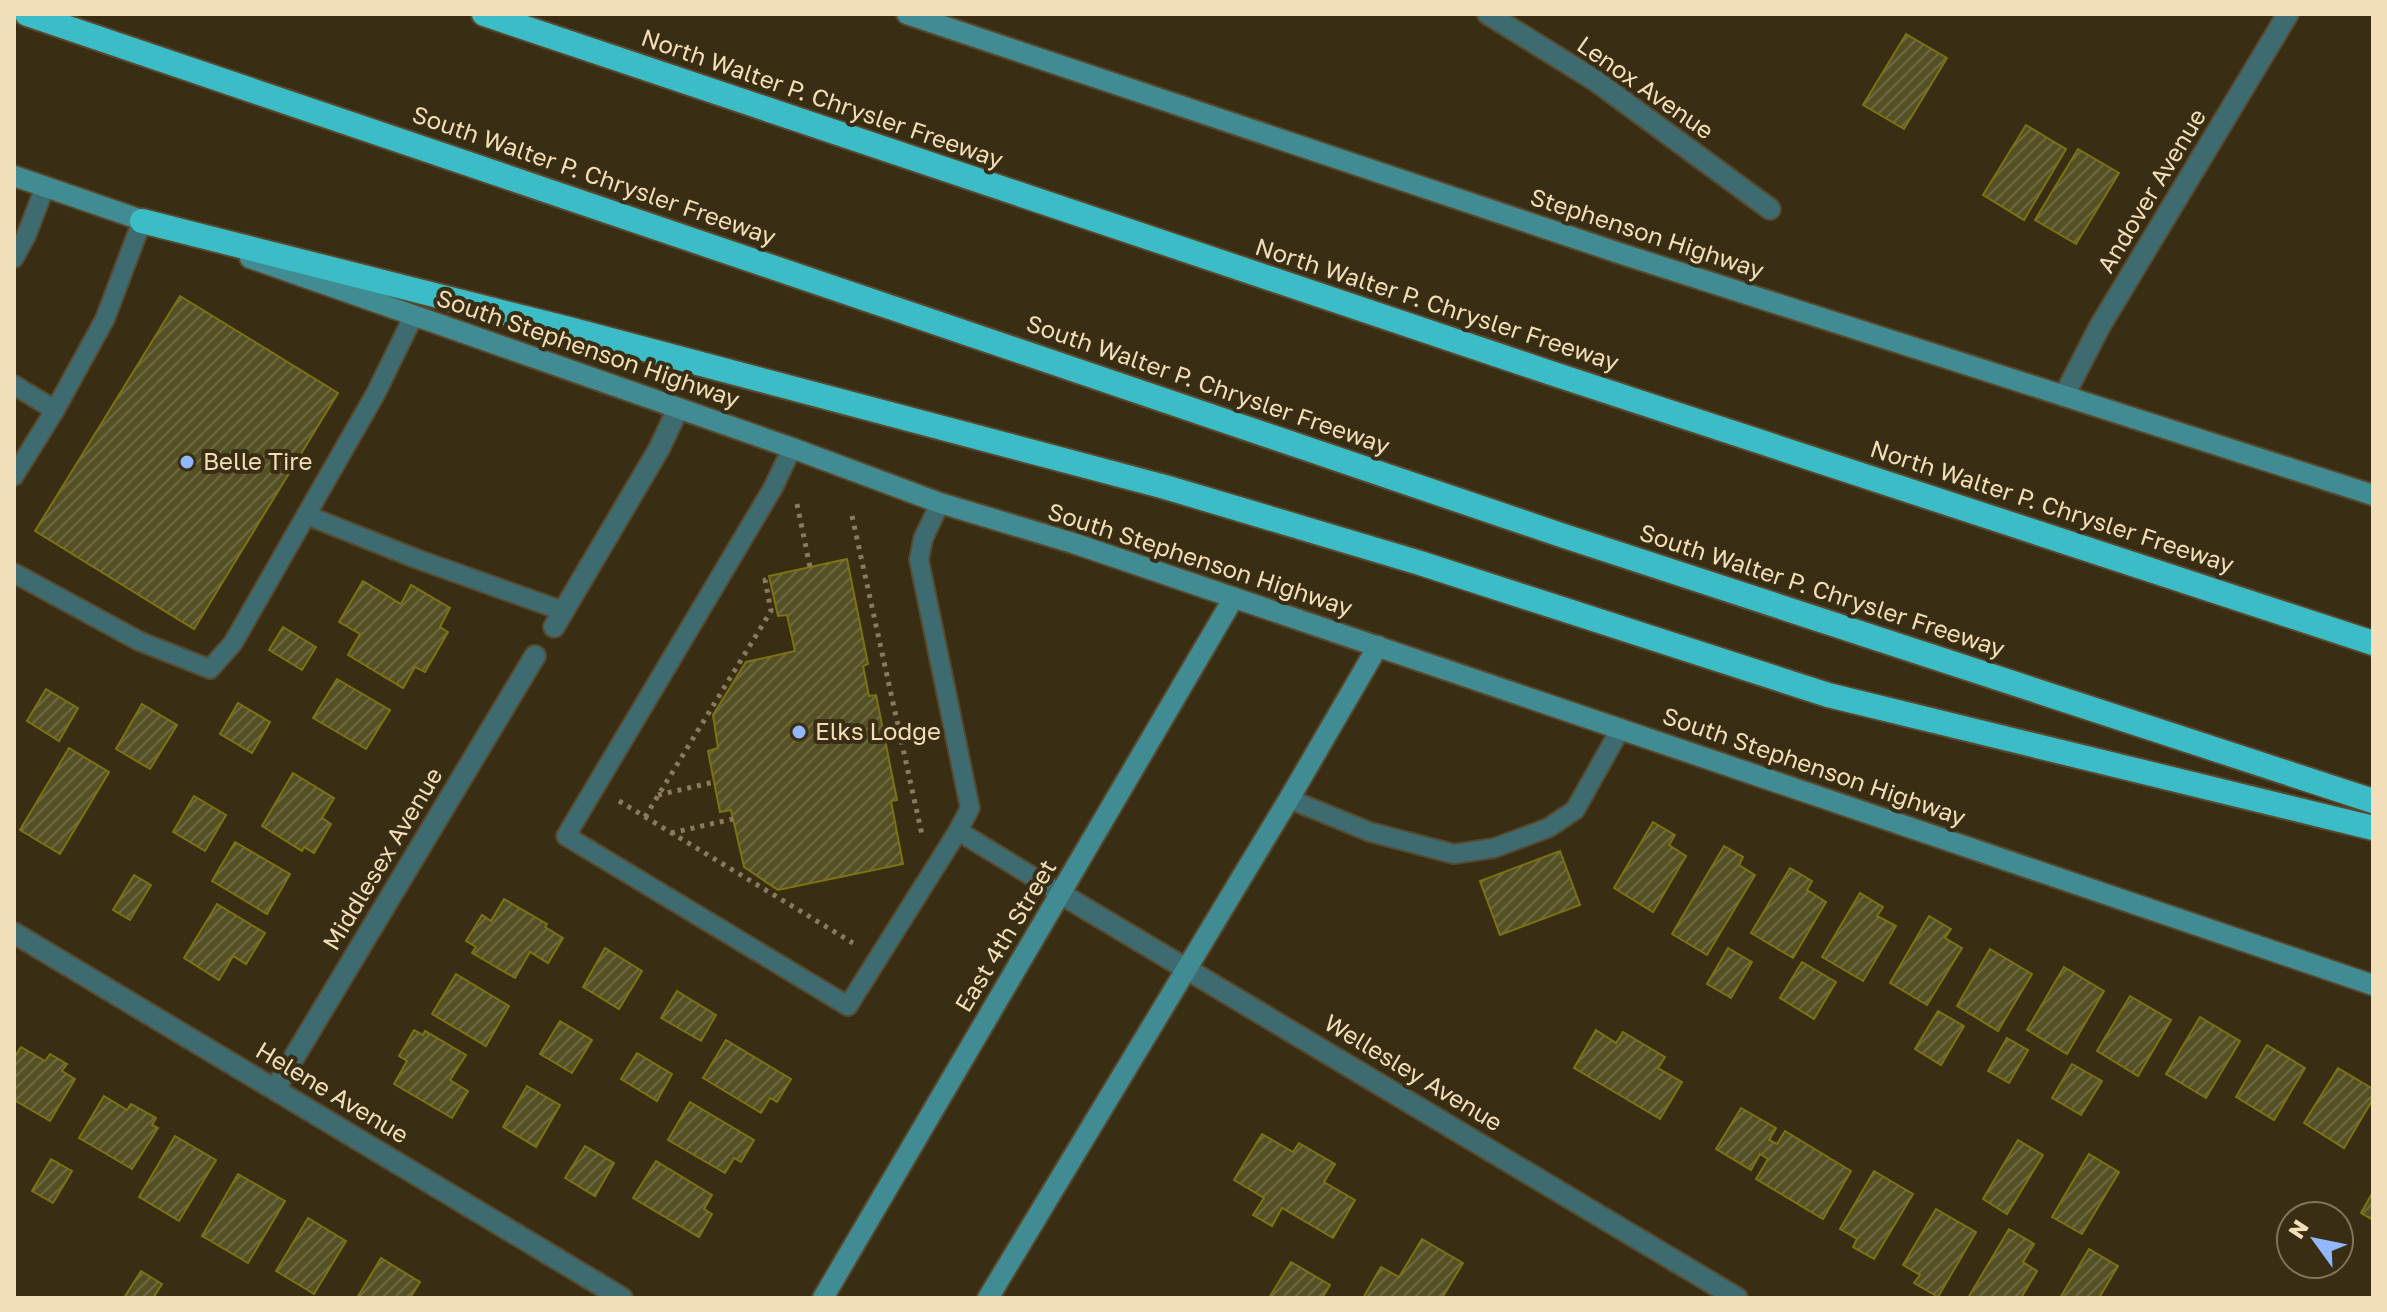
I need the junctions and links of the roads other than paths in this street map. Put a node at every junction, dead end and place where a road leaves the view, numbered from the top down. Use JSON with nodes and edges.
{"nodes":[{"id":1,"x":27,"y":14,"type":"edge"},
{"id":2,"x":484,"y":14,"type":"edge"},
{"id":3,"x":907,"y":14,"type":"edge"},
{"id":4,"x":1488,"y":14,"type":"edge"},
{"id":5,"x":2288,"y":14,"type":"edge"},
{"id":6,"x":14,"y":176,"type":"edge"},
{"id":7,"x":45,"y":187,"type":"junction"},
{"id":8,"x":1770,"y":209,"type":"dead end"},
{"id":9,"x":142,"y":221,"type":"junction"},
{"id":10,"x":14,"y":258,"type":"edge"},
{"id":11,"x":414,"y":315,"type":"junction"},
{"id":12,"x":14,"y":385,"type":"edge"},
{"id":13,"x":2064,"y":396,"type":"junction"},
{"id":14,"x":678,"y":409,"type":"junction"},
{"id":15,"x":55,"y":410,"type":"junction"},
{"id":16,"x":792,"y":448,"type":"junction"},
{"id":17,"x":14,"y":476,"type":"edge"},
{"id":18,"x":2373,"y":495,"type":"edge"},
{"id":19,"x":940,"y":503,"type":"junction"},
{"id":20,"x":306,"y":515,"type":"junction"},
{"id":21,"x":14,"y":573,"type":"edge"},
{"id":22,"x":1233,"y":599,"type":"junction"},
{"id":23,"x":559,"y":619,"type":"joint"},
{"id":24,"x":2373,"y":643,"type":"edge"},
{"id":25,"x":1378,"y":646,"type":"junction"},
{"id":26,"x":535,"y":656,"type":"dead end"},
{"id":27,"x":1621,"y":728,"type":"junction"},
{"id":28,"x":1289,"y":799,"type":"junction"},
{"id":29,"x":2373,"y":801,"type":"edge"},
{"id":30,"x":2373,"y":828,"type":"edge"},
{"id":31,"x":958,"y":831,"type":"junction"},
{"id":32,"x":1061,"y":894,"type":"junction"},
{"id":33,"x":14,"y":933,"type":"edge"},
{"id":34,"x":1186,"y":967,"type":"junction"},
{"id":35,"x":2373,"y":985,"type":"edge"},
{"id":36,"x":275,"y":1089,"type":"junction"},
{"id":37,"x":622,"y":1298,"type":"edge"},
{"id":38,"x":823,"y":1298,"type":"edge"},
{"id":39,"x":988,"y":1298,"type":"edge"},
{"id":40,"x":1737,"y":1298,"type":"edge"}],
"edges":[{"from":1,"to":29,"type":"highway","name":"South Walter P. Chrysler Freeway"},
{"from":2,"to":24,"type":"highway","name":"North Walter P. Chrysler Freeway"},
{"from":3,"to":13,"type":"main road","name":"Stephenson Highway"},
{"from":4,"to":8,"type":"street","name":"Lenox Avenue"},
{"from":5,"to":13,"type":"street","name":"Andover Avenue"},
{"from":6,"to":7,"type":"main road","name":"South Stephenson Highway"},
{"from":7,"to":9,"type":"main road","name":"South Stephenson Highway"},
{"from":7,"to":10,"type":"lane"},
{"from":9,"to":11,"type":"main road","name":"South Stephenson Highway"},
{"from":9,"to":15,"type":"lane"},
{"from":9,"to":30,"type":"highway"},
{"from":11,"to":14,"type":"main road","name":"South Stephenson Highway"},
{"from":11,"to":20,"type":"lane"},
{"from":12,"to":15,"type":"lane"},
{"from":13,"to":18,"type":"main road","name":"Stephenson Highway"},
{"from":14,"to":16,"type":"main road","name":"South Stephenson Highway"},
{"from":14,"to":23,"type":"street"},
{"from":15,"to":17,"type":"lane"},
{"from":16,"to":19,"type":"main road","name":"South Stephenson Highway"},
{"from":16,"to":31,"type":"lane"},
{"from":19,"to":22,"type":"main road","name":"South Stephenson Highway"},
{"from":19,"to":31,"type":"lane"},
{"from":20,"to":21,"type":"lane"},
{"from":20,"to":23,"type":"lane"},
{"from":22,"to":25,"type":"main road","name":"South Stephenson Highway"},
{"from":22,"to":32,"type":"main road","name":"East 4th Street"},
{"from":25,"to":27,"type":"main road","name":"South Stephenson Highway"},
{"from":25,"to":28,"type":"main road"},
{"from":26,"to":36,"type":"street","name":"Middlesex Avenue"},
{"from":27,"to":28,"type":"lane"},
{"from":27,"to":35,"type":"main road","name":"South Stephenson Highway"},
{"from":28,"to":34,"type":"main road"},
{"from":31,"to":32,"type":"lane"},
{"from":32,"to":34,"type":"street","name":"Wellesley Avenue"},
{"from":32,"to":38,"type":"main road","name":"East 4th Street"},
{"from":33,"to":36,"type":"street","name":"Helene Avenue"},
{"from":34,"to":39,"type":"main road"},
{"from":34,"to":40,"type":"street","name":"Wellesley Avenue"},
{"from":36,"to":37,"type":"street","name":"Helene Avenue"}]}
